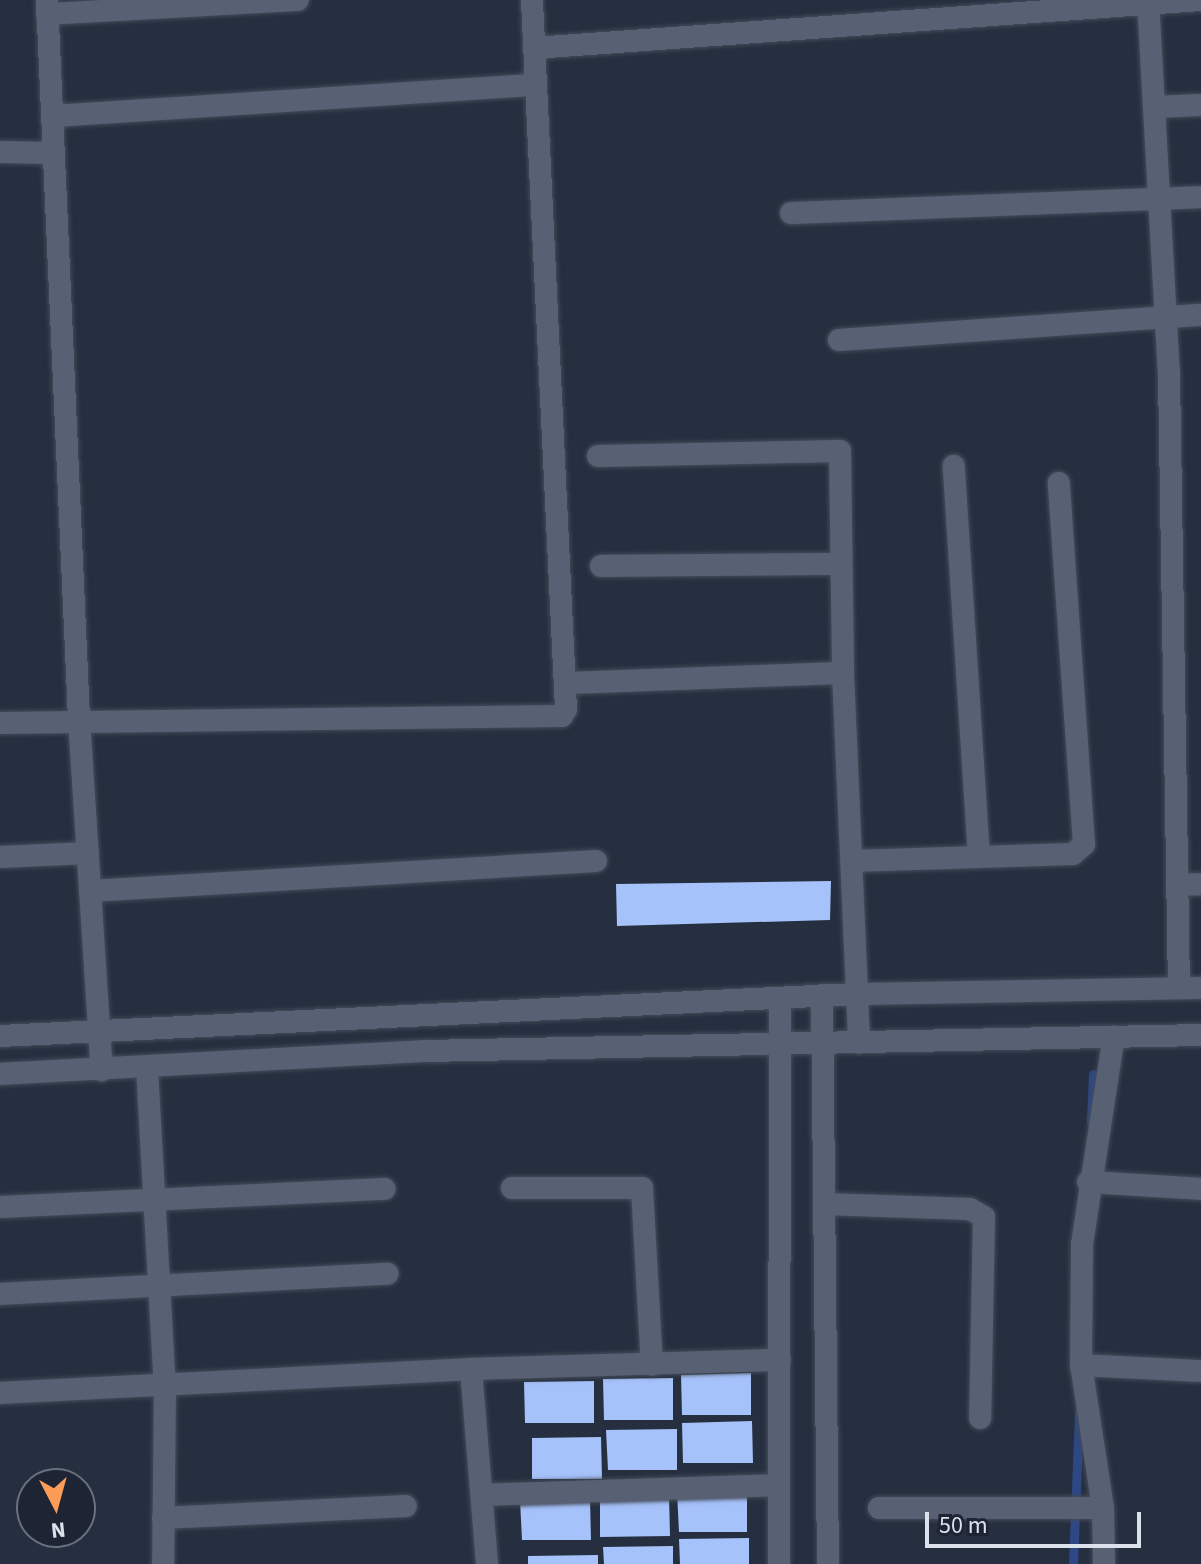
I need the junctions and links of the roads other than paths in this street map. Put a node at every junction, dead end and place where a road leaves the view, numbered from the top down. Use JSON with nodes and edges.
{"nodes":[{"id":1,"x":298,"y":0,"type":"edge"},
{"id":2,"x":532,"y":0,"type":"edge"},
{"id":3,"x":1201,"y":0,"type":"edge"},
{"id":4,"x":1148,"y":3,"type":"edge"},
{"id":5,"x":47,"y":7,"type":"edge"},
{"id":6,"x":534,"y":48,"type":"junction"},
{"id":7,"x":536,"y":85,"type":"junction"},
{"id":8,"x":1201,"y":105,"type":"edge"},
{"id":9,"x":1154,"y":107,"type":"junction"},
{"id":10,"x":53,"y":116,"type":"junction"},
{"id":11,"x":0,"y":152,"type":"edge"},
{"id":12,"x":54,"y":153,"type":"junction"},
{"id":13,"x":1201,"y":197,"type":"edge"},
{"id":14,"x":1159,"y":198,"type":"junction"},
{"id":15,"x":791,"y":213,"type":"dead end"},
{"id":16,"x":1201,"y":315,"type":"edge"},
{"id":17,"x":1166,"y":316,"type":"junction"},
{"id":18,"x":839,"y":340,"type":"dead end"},
{"id":19,"x":598,"y":456,"type":"dead end"},
{"id":20,"x":954,"y":466,"type":"dead end"},
{"id":21,"x":1059,"y":483,"type":"dead end"},
{"id":22,"x":841,"y":564,"type":"junction"},
{"id":23,"x":601,"y":566,"type":"dead end"},
{"id":24,"x":843,"y":673,"type":"junction"},
{"id":25,"x":565,"y":683,"type":"junction"},
{"id":26,"x":79,"y":719,"type":"junction"},
{"id":27,"x":0,"y":723,"type":"edge"},
{"id":28,"x":88,"y":853,"type":"junction"},
{"id":29,"x":0,"y":857,"type":"edge"},
{"id":30,"x":979,"y":857,"type":"junction"},
{"id":31,"x":596,"y":861,"type":"dead end"},
{"id":32,"x":852,"y":861,"type":"junction"},
{"id":33,"x":1201,"y":884,"type":"edge"},
{"id":34,"x":1177,"y":885,"type":"junction"},
{"id":35,"x":90,"y":891,"type":"junction"},
{"id":36,"x":1190,"y":988,"type":"edge"},
{"id":37,"x":857,"y":994,"type":"junction"},
{"id":38,"x":822,"y":995,"type":"junction"},
{"id":39,"x":780,"y":998,"type":"junction"},
{"id":40,"x":100,"y":1033,"type":"junction"},
{"id":41,"x":1201,"y":1035,"type":"edge"},
{"id":42,"x":0,"y":1036,"type":"edge"},
{"id":43,"x":1114,"y":1036,"type":"junction"},
{"id":44,"x":781,"y":1043,"type":"junction"},
{"id":45,"x":821,"y":1043,"type":"junction"},
{"id":46,"x":859,"y":1043,"type":"junction"},
{"id":47,"x":147,"y":1068,"type":"junction"},
{"id":48,"x":102,"y":1070,"type":"junction"},
{"id":49,"x":0,"y":1074,"type":"edge"},
{"id":50,"x":1088,"y":1182,"type":"junction"},
{"id":51,"x":512,"y":1188,"type":"dead end"},
{"id":52,"x":385,"y":1189,"type":"dead end"},
{"id":53,"x":1201,"y":1189,"type":"edge"},
{"id":54,"x":155,"y":1200,"type":"junction"},
{"id":55,"x":824,"y":1204,"type":"junction"},
{"id":56,"x":0,"y":1207,"type":"edge"},
{"id":57,"x":387,"y":1274,"type":"dead end"},
{"id":58,"x":161,"y":1285,"type":"junction"},
{"id":59,"x":0,"y":1294,"type":"edge"},
{"id":60,"x":780,"y":1360,"type":"junction"},
{"id":61,"x":652,"y":1365,"type":"junction"},
{"id":62,"x":1081,"y":1365,"type":"junction"},
{"id":63,"x":471,"y":1369,"type":"junction"},
{"id":64,"x":1201,"y":1371,"type":"edge"},
{"id":65,"x":165,"y":1387,"type":"junction"},
{"id":66,"x":0,"y":1393,"type":"edge"},
{"id":67,"x":980,"y":1418,"type":"dead end"},
{"id":68,"x":779,"y":1485,"type":"junction"},
{"id":69,"x":482,"y":1495,"type":"junction"},
{"id":70,"x":406,"y":1506,"type":"dead end"},
{"id":71,"x":879,"y":1508,"type":"dead end"},
{"id":72,"x":1103,"y":1508,"type":"junction"},
{"id":73,"x":163,"y":1518,"type":"junction"},
{"id":74,"x":163,"y":1564,"type":"edge"},
{"id":75,"x":487,"y":1564,"type":"edge"},
{"id":76,"x":779,"y":1564,"type":"edge"},
{"id":77,"x":828,"y":1564,"type":"edge"},
{"id":78,"x":1104,"y":1564,"type":"edge"}],
"edges":[{"from":1,"to":5,"type":"street"},
{"from":2,"to":6,"type":"street"},
{"from":3,"to":4,"type":"street"},
{"from":4,"to":6,"type":"street"},
{"from":4,"to":9,"type":"street"},
{"from":5,"to":10,"type":"street"},
{"from":6,"to":7,"type":"street"},
{"from":7,"to":10,"type":"street"},
{"from":7,"to":25,"type":"street"},
{"from":8,"to":9,"type":"street"},
{"from":9,"to":14,"type":"street"},
{"from":10,"to":12,"type":"street"},
{"from":11,"to":12,"type":"street"},
{"from":12,"to":26,"type":"street"},
{"from":13,"to":14,"type":"street"},
{"from":14,"to":15,"type":"street"},
{"from":14,"to":17,"type":"street"},
{"from":16,"to":17,"type":"street"},
{"from":17,"to":18,"type":"street"},
{"from":17,"to":34,"type":"street"},
{"from":19,"to":22,"type":"street"},
{"from":20,"to":30,"type":"street"},
{"from":21,"to":30,"type":"street"},
{"from":22,"to":23,"type":"street"},
{"from":22,"to":24,"type":"street"},
{"from":24,"to":25,"type":"street"},
{"from":24,"to":32,"type":"street"},
{"from":25,"to":26,"type":"street"},
{"from":26,"to":27,"type":"street"},
{"from":26,"to":28,"type":"street"},
{"from":28,"to":29,"type":"street"},
{"from":28,"to":35,"type":"street"},
{"from":30,"to":32,"type":"street"},
{"from":31,"to":35,"type":"street"},
{"from":32,"to":37,"type":"street"},
{"from":33,"to":34,"type":"street"},
{"from":34,"to":36,"type":"street"},
{"from":35,"to":40,"type":"street"},
{"from":36,"to":37,"type":"street"},
{"from":37,"to":38,"type":"street"},
{"from":37,"to":46,"type":"street"},
{"from":38,"to":39,"type":"street"},
{"from":38,"to":45,"type":"street"},
{"from":39,"to":40,"type":"street"},
{"from":39,"to":44,"type":"street"},
{"from":40,"to":42,"type":"street"},
{"from":40,"to":48,"type":"street"},
{"from":41,"to":43,"type":"street"},
{"from":43,"to":46,"type":"street"},
{"from":43,"to":50,"type":"street"},
{"from":44,"to":45,"type":"street"},
{"from":44,"to":47,"type":"street"},
{"from":44,"to":60,"type":"street"},
{"from":45,"to":46,"type":"street"},
{"from":45,"to":55,"type":"street"},
{"from":47,"to":48,"type":"street"},
{"from":47,"to":54,"type":"street"},
{"from":48,"to":49,"type":"street"},
{"from":50,"to":53,"type":"street"},
{"from":50,"to":62,"type":"street"},
{"from":51,"to":61,"type":"street"},
{"from":52,"to":54,"type":"street"},
{"from":54,"to":56,"type":"street"},
{"from":54,"to":58,"type":"street"},
{"from":55,"to":67,"type":"street"},
{"from":55,"to":77,"type":"street"},
{"from":57,"to":58,"type":"street"},
{"from":58,"to":59,"type":"street"},
{"from":58,"to":65,"type":"street"},
{"from":60,"to":61,"type":"street"},
{"from":60,"to":68,"type":"street"},
{"from":61,"to":63,"type":"street"},
{"from":62,"to":64,"type":"street"},
{"from":62,"to":72,"type":"street"},
{"from":63,"to":65,"type":"street"},
{"from":63,"to":69,"type":"street"},
{"from":65,"to":66,"type":"street"},
{"from":65,"to":73,"type":"street"},
{"from":68,"to":69,"type":"street"},
{"from":68,"to":76,"type":"street"},
{"from":69,"to":75,"type":"street"},
{"from":70,"to":73,"type":"street"},
{"from":71,"to":72,"type":"street"},
{"from":72,"to":78,"type":"street"},
{"from":73,"to":74,"type":"street"}]}
